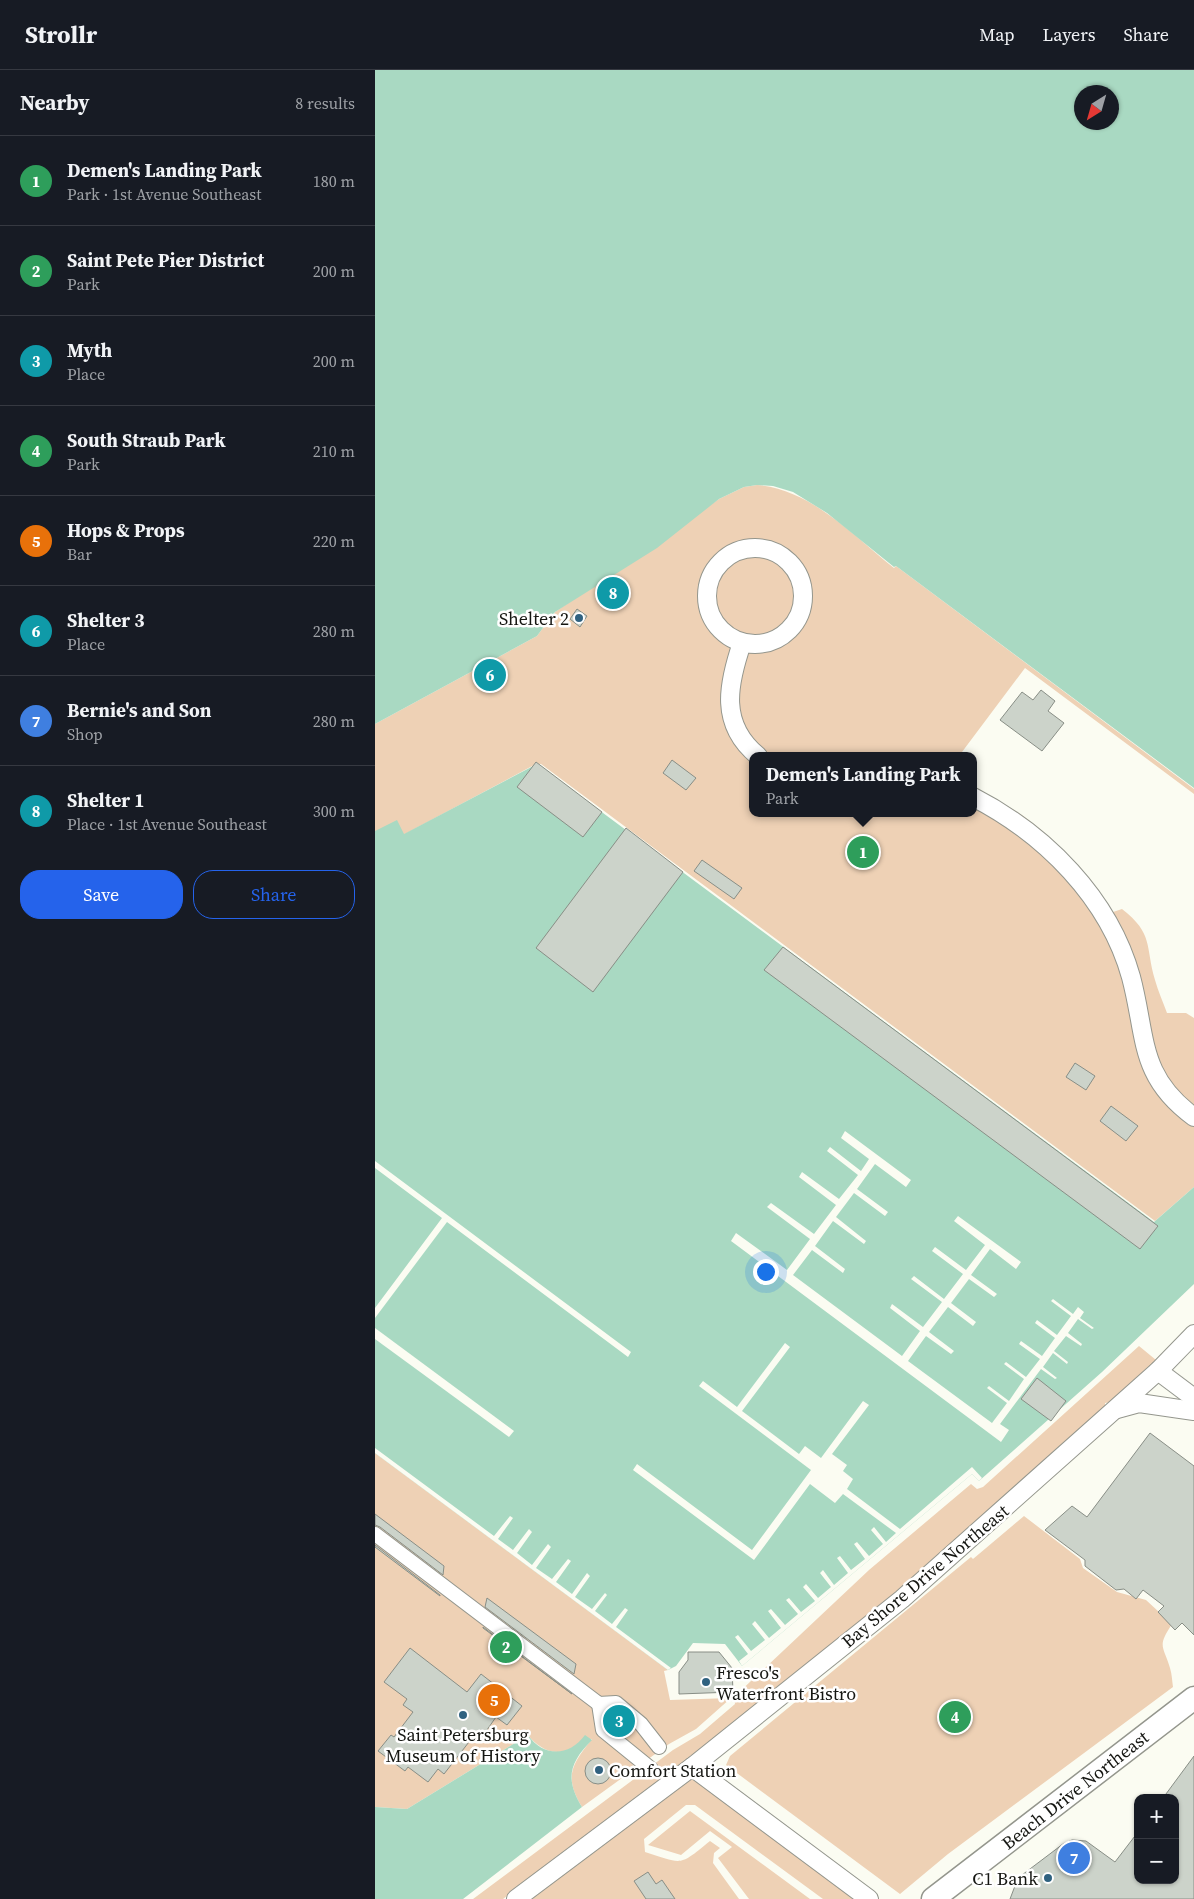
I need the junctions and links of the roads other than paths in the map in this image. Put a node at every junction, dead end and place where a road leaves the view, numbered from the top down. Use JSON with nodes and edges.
{"nodes":[{"id":1,"x":742,"y":643,"type":"junction"},
{"id":2,"x":753,"y":752,"type":"edge"},
{"id":3,"x":977,"y":799,"type":"edge"},
{"id":4,"x":1194,"y":1117,"type":"edge"},
{"id":5,"x":1194,"y":1334,"type":"edge"},
{"id":6,"x":1158,"y":1370,"type":"junction"},
{"id":7,"x":1194,"y":1398,"type":"edge"},
{"id":8,"x":1114,"y":1410,"type":"junction"},
{"id":9,"x":1194,"y":1411,"type":"edge"},
{"id":10,"x":375,"y":1534,"type":"edge"},
{"id":11,"x":1194,"y":1698,"type":"edge"},
{"id":12,"x":599,"y":1704,"type":"junction"},
{"id":13,"x":659,"y":1747,"type":"dead end"},
{"id":14,"x":692,"y":1766,"type":"junction"},
{"id":15,"x":651,"y":1769,"type":"dead end"},
{"id":16,"x":516,"y":1899,"type":"edge"},
{"id":17,"x":869,"y":1899,"type":"edge"},
{"id":18,"x":933,"y":1899,"type":"edge"}],
"edges":[{"from":1,"to":1,"type":"street"},
{"from":1,"to":2,"type":"street"},
{"from":3,"to":4,"type":"street"},
{"from":5,"to":6,"type":"street","name":"Bay Shore Drive Northeast"},
{"from":6,"to":7,"type":"street"},
{"from":6,"to":8,"type":"street","name":"Bay Shore Drive Northeast"},
{"from":8,"to":9,"type":"street"},
{"from":8,"to":14,"type":"street","name":"Bay Shore Drive Northeast"},
{"from":10,"to":12,"type":"street"},
{"from":11,"to":18,"type":"street","name":"Beach Drive Northeast"},
{"from":12,"to":13,"type":"street"},
{"from":12,"to":15,"type":"street"},
{"from":14,"to":16,"type":"street","name":"Bay Shore Drive Northeast"},
{"from":14,"to":17,"type":"street"}]}
